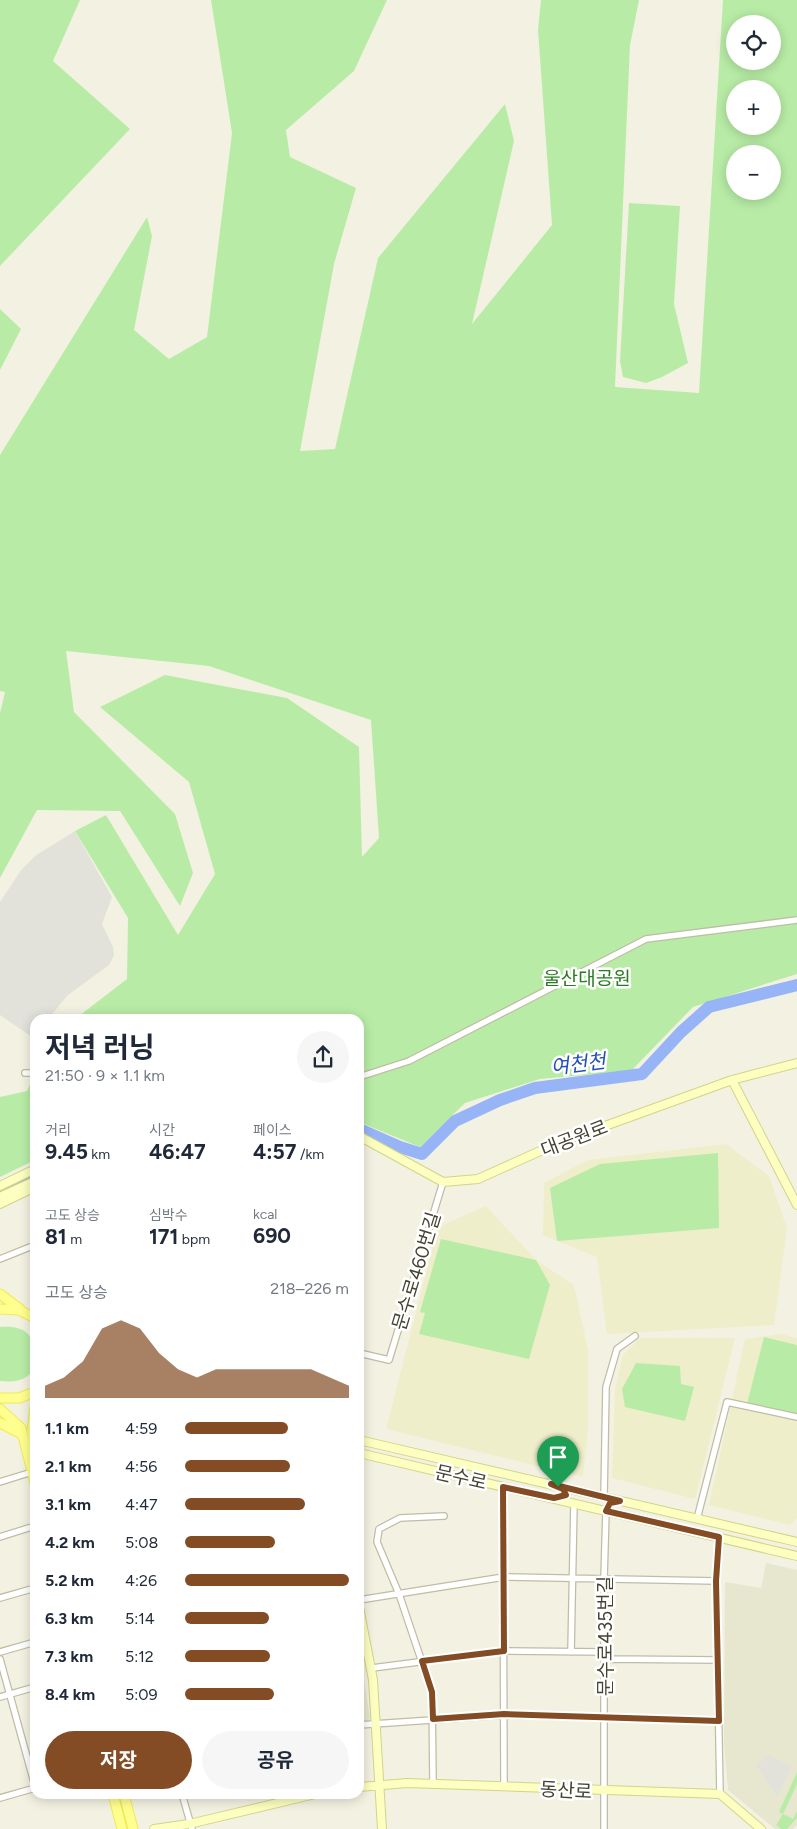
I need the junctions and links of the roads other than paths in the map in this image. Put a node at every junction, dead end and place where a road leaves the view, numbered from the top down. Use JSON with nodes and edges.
{"nodes":[{"id":1,"x":797,"y":920,"type":"edge"},
{"id":2,"x":797,"y":1063,"type":"edge"},
{"id":3,"x":25,"y":1073,"type":"dead end"},
{"id":4,"x":30,"y":1073,"type":"edge"},
{"id":5,"x":364,"y":1075,"type":"edge"},
{"id":6,"x":732,"y":1080,"type":"junction"},
{"id":7,"x":364,"y":1142,"type":"edge"},
{"id":8,"x":30,"y":1170,"type":"edge"},
{"id":9,"x":443,"y":1182,"type":"junction"},
{"id":10,"x":30,"y":1183,"type":"edge"},
{"id":11,"x":0,"y":1184,"type":"edge"},
{"id":12,"x":30,"y":1189,"type":"edge"},
{"id":13,"x":0,"y":1197,"type":"edge"},
{"id":14,"x":0,"y":1204,"type":"edge"},
{"id":15,"x":797,"y":1205,"type":"edge"},
{"id":16,"x":30,"y":1247,"type":"edge"},
{"id":17,"x":0,"y":1259,"type":"edge"},
{"id":18,"x":0,"y":1294,"type":"edge"},
{"id":19,"x":0,"y":1309,"type":"edge"},
{"id":20,"x":30,"y":1314,"type":"edge"},
{"id":21,"x":30,"y":1315,"type":"edge"},
{"id":22,"x":634,"y":1336,"type":"dead end"},
{"id":23,"x":364,"y":1354,"type":"edge"},
{"id":24,"x":30,"y":1393,"type":"edge"},
{"id":25,"x":0,"y":1398,"type":"edge"},
{"id":26,"x":0,"y":1409,"type":"edge"},
{"id":27,"x":797,"y":1417,"type":"edge"},
{"id":28,"x":0,"y":1423,"type":"edge"},
{"id":29,"x":30,"y":1431,"type":"edge"},
{"id":30,"x":364,"y":1441,"type":"edge"},
{"id":31,"x":388,"y":1446,"type":"junction"},
{"id":32,"x":364,"y":1454,"type":"edge"},
{"id":33,"x":385,"y":1459,"type":"junction"},
{"id":34,"x":30,"y":1473,"type":"edge"},
{"id":35,"x":0,"y":1482,"type":"edge"},
{"id":36,"x":551,"y":1484,"type":"junction"},
{"id":37,"x":503,"y":1487,"type":"junction"},
{"id":38,"x":548,"y":1497,"type":"junction"},
{"id":39,"x":604,"y":1497,"type":"junction"},
{"id":40,"x":620,"y":1501,"type":"junction"},
{"id":41,"x":574,"y":1503,"type":"junction"},
{"id":42,"x":606,"y":1511,"type":"junction"},
{"id":43,"x":444,"y":1516,"type":"dead end"},
{"id":44,"x":697,"y":1518,"type":"junction"},
{"id":45,"x":30,"y":1528,"type":"edge"},
{"id":46,"x":0,"y":1537,"type":"edge"},
{"id":47,"x":719,"y":1537,"type":"junction"},
{"id":48,"x":797,"y":1542,"type":"edge"},
{"id":49,"x":769,"y":1549,"type":"junction"},
{"id":50,"x":797,"y":1556,"type":"edge"},
{"id":51,"x":797,"y":1561,"type":"edge"},
{"id":52,"x":504,"y":1577,"type":"junction"},
{"id":53,"x":573,"y":1579,"type":"junction"},
{"id":54,"x":604,"y":1579,"type":"junction"},
{"id":55,"x":716,"y":1581,"type":"junction"},
{"id":56,"x":30,"y":1589,"type":"edge"},
{"id":57,"x":399,"y":1594,"type":"junction"},
{"id":58,"x":0,"y":1598,"type":"edge"},
{"id":59,"x":364,"y":1599,"type":"edge"},
{"id":60,"x":364,"y":1630,"type":"edge"},
{"id":61,"x":30,"y":1643,"type":"edge"},
{"id":62,"x":504,"y":1651,"type":"junction"},
{"id":63,"x":0,"y":1652,"type":"edge"},
{"id":64,"x":571,"y":1652,"type":"junction"},
{"id":65,"x":605,"y":1656,"type":"junction"},
{"id":66,"x":0,"y":1659,"type":"edge"},
{"id":67,"x":718,"y":1660,"type":"junction"},
{"id":68,"x":422,"y":1661,"type":"junction"},
{"id":69,"x":372,"y":1668,"type":"junction"},
{"id":70,"x":30,"y":1688,"type":"edge"},
{"id":71,"x":10,"y":1694,"type":"junction"},
{"id":72,"x":0,"y":1697,"type":"edge"},
{"id":73,"x":504,"y":1714,"type":"junction"},
{"id":74,"x":605,"y":1718,"type":"junction"},
{"id":75,"x":433,"y":1719,"type":"junction"},
{"id":76,"x":719,"y":1721,"type":"junction"},
{"id":77,"x":364,"y":1725,"type":"edge"},
{"id":78,"x":376,"y":1725,"type":"junction"},
{"id":79,"x":30,"y":1768,"type":"edge"},
{"id":80,"x":433,"y":1784,"type":"junction"},
{"id":81,"x":379,"y":1785,"type":"junction"},
{"id":82,"x":364,"y":1787,"type":"edge"},
{"id":83,"x":504,"y":1787,"type":"junction"},
{"id":84,"x":30,"y":1789,"type":"edge"},
{"id":85,"x":605,"y":1791,"type":"junction"},
{"id":86,"x":720,"y":1794,"type":"junction"},
{"id":87,"x":0,"y":1798,"type":"edge"},
{"id":88,"x":114,"y":1799,"type":"edge"},
{"id":89,"x":125,"y":1799,"type":"edge"},
{"id":90,"x":183,"y":1799,"type":"edge"},
{"id":91,"x":295,"y":1799,"type":"edge"},
{"id":92,"x":190,"y":1826,"type":"edge"},
{"id":93,"x":122,"y":1829,"type":"edge"},
{"id":94,"x":133,"y":1829,"type":"edge"},
{"id":95,"x":154,"y":1829,"type":"edge"},
{"id":96,"x":382,"y":1829,"type":"edge"},
{"id":97,"x":604,"y":1829,"type":"edge"},
{"id":98,"x":761,"y":1829,"type":"edge"}],
"edges":[{"from":1,"to":5,"type":"street"},
{"from":2,"to":6,"type":"street","name":"대공원로"},
{"from":3,"to":4,"type":"street"},
{"from":6,"to":9,"type":"street","name":"대공원로"},
{"from":6,"to":15,"type":"street"},
{"from":7,"to":9,"type":"street"},
{"from":8,"to":11,"type":"street"},
{"from":9,"to":23,"type":"street","name":"문수로460번길"},
{"from":10,"to":13,"type":"street"},
{"from":12,"to":14,"type":"street"},
{"from":16,"to":17,"type":"street"},
{"from":18,"to":20,"type":"main road"},
{"from":19,"to":21,"type":"main road"},
{"from":22,"to":39,"type":"street"},
{"from":24,"to":25,"type":"main road"},
{"from":26,"to":29,"type":"main road"},
{"from":27,"to":44,"type":"street"},
{"from":28,"to":29,"type":"main road"},
{"from":30,"to":31,"type":"street","name":"문수로"},
{"from":31,"to":33,"type":"street"},
{"from":31,"to":36,"type":"street","name":"문수로"},
{"from":32,"to":33,"type":"street","name":"문수로"},
{"from":33,"to":37,"type":"street","name":"문수로"},
{"from":34,"to":35,"type":"street"},
{"from":36,"to":38,"type":"street"},
{"from":36,"to":39,"type":"street","name":"문수로"},
{"from":37,"to":38,"type":"street","name":"문수로"},
{"from":37,"to":52,"type":"street"},
{"from":38,"to":41,"type":"street","name":"문수로"},
{"from":39,"to":40,"type":"street","name":"문수로"},
{"from":40,"to":42,"type":"street"},
{"from":40,"to":44,"type":"street","name":"문수로"},
{"from":41,"to":42,"type":"street","name":"문수로"},
{"from":41,"to":53,"type":"street"},
{"from":42,"to":47,"type":"street","name":"문수로"},
{"from":42,"to":54,"type":"street","name":"문수로435번길"},
{"from":43,"to":57,"type":"street"},
{"from":44,"to":48,"type":"street","name":"문수로"},
{"from":45,"to":46,"type":"street"},
{"from":47,"to":49,"type":"street","name":"문수로"},
{"from":47,"to":55,"type":"street"},
{"from":49,"to":50,"type":"street","name":"문수로"},
{"from":49,"to":51,"type":"street"},
{"from":52,"to":53,"type":"street"},
{"from":52,"to":57,"type":"street"},
{"from":52,"to":62,"type":"street"},
{"from":53,"to":54,"type":"street"},
{"from":53,"to":64,"type":"street"},
{"from":54,"to":55,"type":"street"},
{"from":54,"to":65,"type":"street","name":"문수로435번길"},
{"from":55,"to":67,"type":"street"},
{"from":56,"to":58,"type":"street"},
{"from":57,"to":59,"type":"street"},
{"from":57,"to":68,"type":"street"},
{"from":60,"to":69,"type":"street"},
{"from":61,"to":63,"type":"street"},
{"from":62,"to":64,"type":"street"},
{"from":62,"to":68,"type":"street"},
{"from":62,"to":73,"type":"street"},
{"from":64,"to":65,"type":"street"},
{"from":65,"to":67,"type":"street"},
{"from":65,"to":74,"type":"street","name":"문수로435번길"},
{"from":66,"to":71,"type":"street"},
{"from":67,"to":76,"type":"street"},
{"from":68,"to":69,"type":"street"},
{"from":68,"to":75,"type":"street"},
{"from":69,"to":78,"type":"street"},
{"from":70,"to":71,"type":"street"},
{"from":71,"to":72,"type":"street"},
{"from":71,"to":79,"type":"street"},
{"from":73,"to":74,"type":"street"},
{"from":73,"to":75,"type":"street"},
{"from":73,"to":83,"type":"street"},
{"from":74,"to":76,"type":"street"},
{"from":74,"to":85,"type":"street","name":"문수로435번길"},
{"from":75,"to":78,"type":"street"},
{"from":75,"to":80,"type":"street"},
{"from":76,"to":86,"type":"street"},
{"from":77,"to":78,"type":"street"},
{"from":78,"to":81,"type":"street"},
{"from":80,"to":81,"type":"street","name":"동산로"},
{"from":80,"to":83,"type":"street","name":"동산로"},
{"from":81,"to":82,"type":"street","name":"동산로"},
{"from":81,"to":96,"type":"street"},
{"from":83,"to":85,"type":"street","name":"동산로"},
{"from":84,"to":87,"type":"street"},
{"from":85,"to":86,"type":"street","name":"동산로"},
{"from":85,"to":97,"type":"street","name":"문수로435번길"},
{"from":86,"to":98,"type":"street"},
{"from":88,"to":93,"type":"main road"},
{"from":89,"to":94,"type":"main road"},
{"from":90,"to":92,"type":"street"},
{"from":91,"to":92,"type":"street"},
{"from":92,"to":95,"type":"street"}]}
